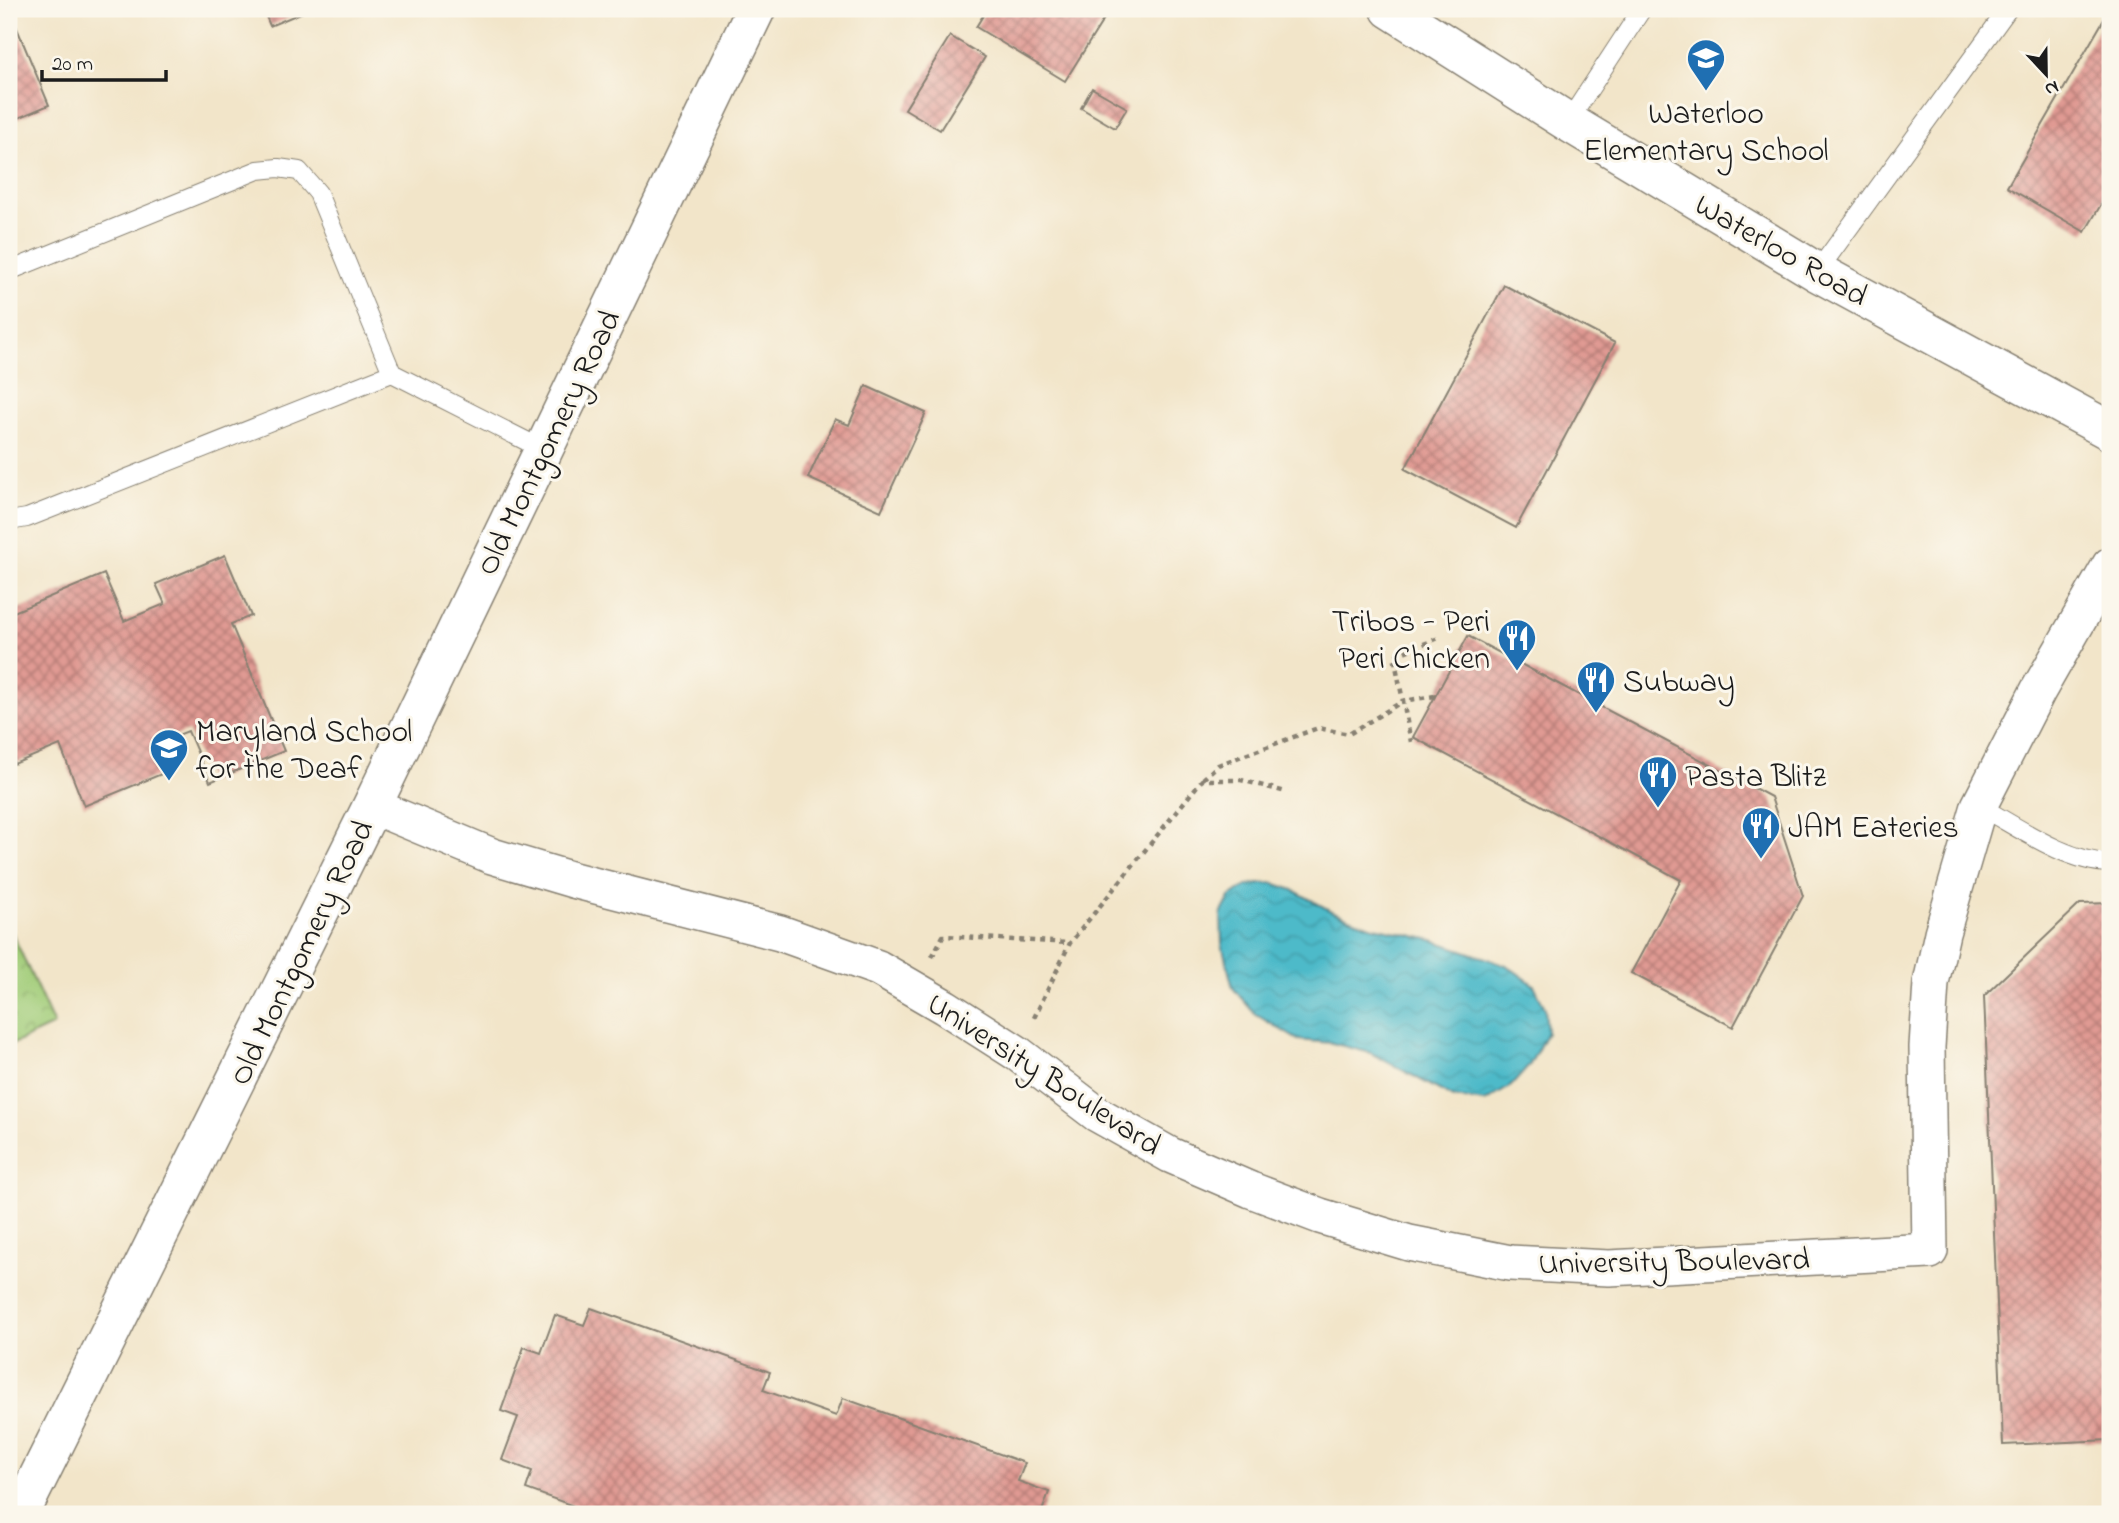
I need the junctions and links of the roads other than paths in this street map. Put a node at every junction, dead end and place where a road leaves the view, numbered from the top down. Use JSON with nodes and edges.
{"nodes":[{"id":1,"x":756,"y":9,"type":"edge"},
{"id":2,"x":1390,"y":9,"type":"edge"},
{"id":3,"x":1642,"y":9,"type":"edge"},
{"id":4,"x":2008,"y":9,"type":"edge"},
{"id":5,"x":1568,"y":122,"type":"junction"},
{"id":6,"x":9,"y":271,"type":"edge"},
{"id":7,"x":1817,"y":272,"type":"junction"},
{"id":8,"x":392,"y":373,"type":"junction"},
{"id":9,"x":2110,"y":431,"type":"edge"},
{"id":10,"x":542,"y":449,"type":"junction"},
{"id":11,"x":9,"y":520,"type":"edge"},
{"id":12,"x":2110,"y":565,"type":"edge"},
{"id":13,"x":372,"y":806,"type":"junction"},
{"id":14,"x":1979,"y":807,"type":"junction"},
{"id":15,"x":2110,"y":863,"type":"edge"},
{"id":16,"x":20,"y":1514,"type":"edge"}],
"edges":[{"from":1,"to":10,"type":"street","name":"Old Montgomery Road"},
{"from":2,"to":5,"type":"street","name":"Waterloo Road"},
{"from":3,"to":5,"type":"lane"},
{"from":4,"to":7,"type":"lane"},
{"from":5,"to":7,"type":"street","name":"Waterloo Road"},
{"from":6,"to":8,"type":"lane"},
{"from":7,"to":9,"type":"street","name":"Waterloo Road"},
{"from":8,"to":10,"type":"lane"},
{"from":8,"to":11,"type":"lane"},
{"from":10,"to":13,"type":"street","name":"Old Montgomery Road"},
{"from":12,"to":14,"type":"street","name":"University Boulevard"},
{"from":13,"to":14,"type":"street","name":"University Boulevard"},
{"from":13,"to":16,"type":"street","name":"Old Montgomery Road"},
{"from":14,"to":15,"type":"lane"}]}
